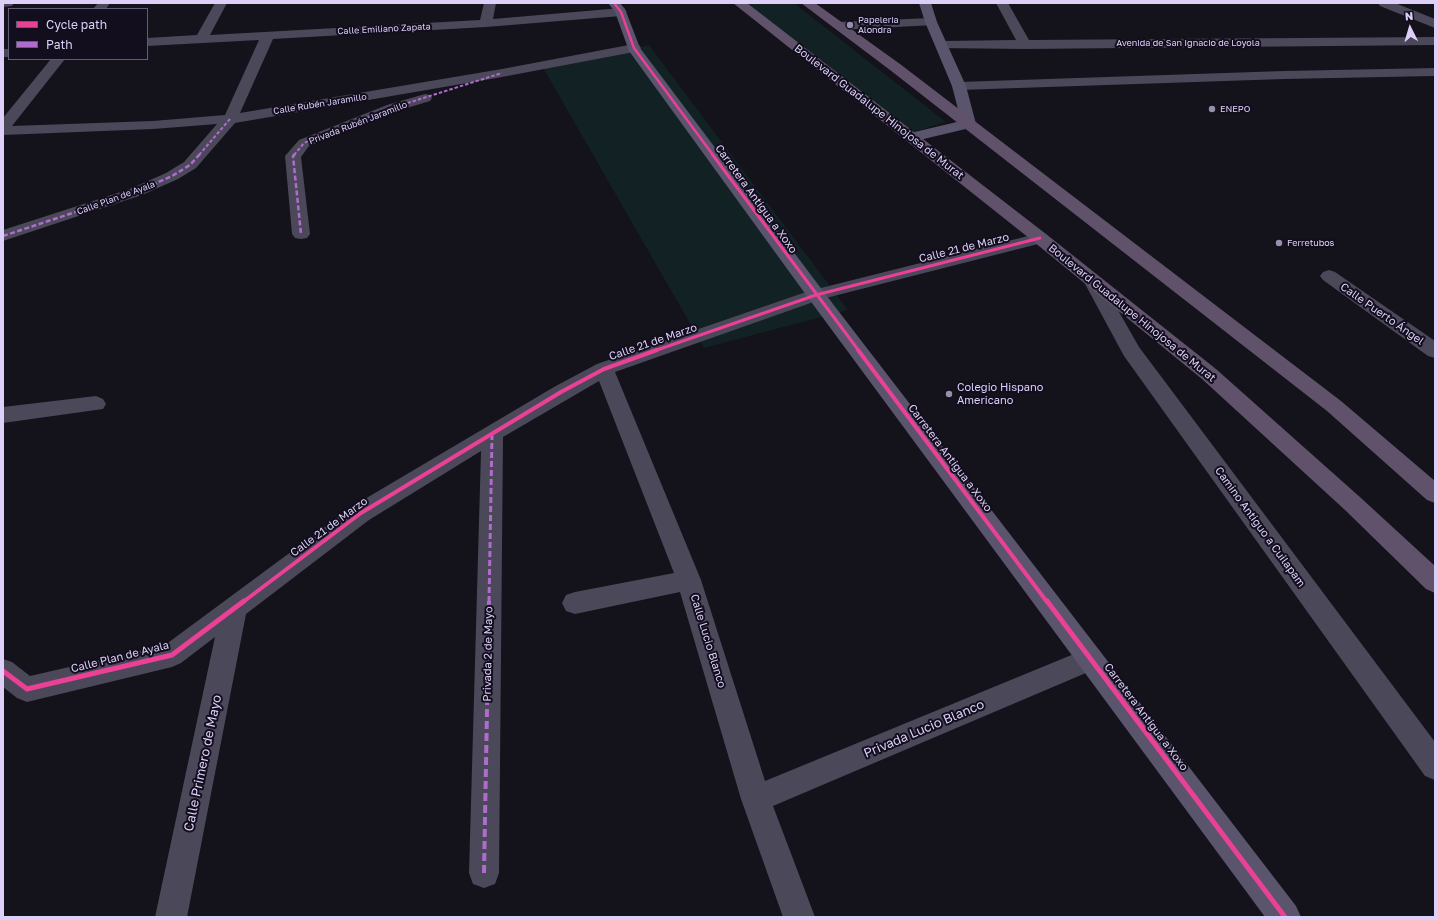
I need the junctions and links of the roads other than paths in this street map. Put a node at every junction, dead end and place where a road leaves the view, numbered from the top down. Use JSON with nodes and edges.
{"nodes":[{"id":1,"x":8,"y":3,"type":"edge"},
{"id":2,"x":221,"y":3,"type":"edge"},
{"id":3,"x":490,"y":3,"type":"edge"},
{"id":4,"x":739,"y":3,"type":"edge"},
{"id":5,"x":807,"y":3,"type":"edge"},
{"id":6,"x":925,"y":3,"type":"edge"},
{"id":7,"x":1002,"y":3,"type":"edge"},
{"id":8,"x":1384,"y":3,"type":"edge"},
{"id":9,"x":3,"y":4,"type":"edge"},
{"id":10,"x":617,"y":8,"type":"edge"},
{"id":11,"x":931,"y":22,"type":"junction"},
{"id":12,"x":486,"y":23,"type":"junction"},
{"id":13,"x":1435,"y":24,"type":"edge"},
{"id":14,"x":838,"y":26,"type":"junction"},
{"id":15,"x":268,"y":35,"type":"junction"},
{"id":16,"x":202,"y":38,"type":"junction"},
{"id":17,"x":1435,"y":41,"type":"edge"},
{"id":18,"x":148,"y":42,"type":"edge"},
{"id":19,"x":942,"y":45,"type":"junction"},
{"id":20,"x":1025,"y":45,"type":"junction"},
{"id":21,"x":634,"y":48,"type":"junction"},
{"id":22,"x":57,"y":60,"type":"edge"},
{"id":23,"x":1435,"y":72,"type":"edge"},
{"id":24,"x":502,"y":73,"type":"junction"},
{"id":25,"x":959,"y":86,"type":"junction"},
{"id":26,"x":230,"y":119,"type":"junction"},
{"id":27,"x":969,"y":124,"type":"junction"},
{"id":28,"x":3,"y":128,"type":"edge"},
{"id":29,"x":3,"y":131,"type":"edge"},
{"id":30,"x":911,"y":137,"type":"junction"},
{"id":31,"x":301,"y":234,"type":"dead end"},
{"id":32,"x":3,"y":236,"type":"edge"},
{"id":33,"x":1040,"y":238,"type":"junction"},
{"id":34,"x":1329,"y":276,"type":"dead end"},
{"id":35,"x":1093,"y":282,"type":"junction"},
{"id":36,"x":816,"y":295,"type":"junction"},
{"id":37,"x":1435,"y":351,"type":"edge"},
{"id":38,"x":604,"y":369,"type":"junction"},
{"id":39,"x":96,"y":404,"type":"dead end"},
{"id":40,"x":3,"y":415,"type":"edge"},
{"id":41,"x":492,"y":434,"type":"junction"},
{"id":42,"x":1435,"y":494,"type":"edge"},
{"id":43,"x":689,"y":580,"type":"junction"},
{"id":44,"x":1435,"y":582,"type":"edge"},
{"id":45,"x":575,"y":603,"type":"dead end"},
{"id":46,"x":234,"y":609,"type":"junction"},
{"id":47,"x":1091,"y":659,"type":"junction"},
{"id":48,"x":3,"y":671,"type":"edge"},
{"id":49,"x":1435,"y":766,"type":"edge"},
{"id":50,"x":756,"y":799,"type":"junction"},
{"id":51,"x":484,"y":873,"type":"dead end"},
{"id":52,"x":171,"y":917,"type":"edge"},
{"id":53,"x":799,"y":917,"type":"edge"},
{"id":54,"x":1286,"y":917,"type":"edge"}],
"edges":[{"from":1,"to":9,"type":"street"},
{"from":2,"to":16,"type":"street"},
{"from":3,"to":12,"type":"street"},
{"from":4,"to":30,"type":"main road","name":"Boulevard Guadalupe Hinojosa de Murat"},
{"from":5,"to":14,"type":"main road"},
{"from":6,"to":11,"type":"street"},
{"from":7,"to":20,"type":"street"},
{"from":8,"to":13,"type":"street"},
{"from":10,"to":12,"type":"street","name":"Calle Emiliano Zapata"},
{"from":10,"to":21,"type":"street","name":"Carretera Antigua a Xoxo"},
{"from":11,"to":14,"type":"street"},
{"from":11,"to":19,"type":"street"},
{"from":12,"to":15,"type":"street","name":"Calle Emiliano Zapata"},
{"from":14,"to":27,"type":"main road"},
{"from":15,"to":16,"type":"street","name":"Calle Emiliano Zapata"},
{"from":15,"to":26,"type":"street","name":"Calle Plan de Ayala"},
{"from":16,"to":18,"type":"street","name":"Calle Emiliano Zapata"},
{"from":17,"to":20,"type":"street","name":"Avenida de San Ignacio de Loyola"},
{"from":19,"to":20,"type":"street","name":"Avenida de San Ignacio de Loyola"},
{"from":19,"to":25,"type":"street"},
{"from":21,"to":24,"type":"street","name":"Calle Rubén Jaramillo"},
{"from":21,"to":36,"type":"street","name":"Carretera Antigua a Xoxo"},
{"from":22,"to":28,"type":"street"},
{"from":23,"to":25,"type":"lane"},
{"from":24,"to":26,"type":"street","name":"Calle Rubén Jaramillo"},
{"from":24,"to":31,"type":"street","name":"Privada Rubén Jaramillo"},
{"from":25,"to":27,"type":"street"},
{"from":26,"to":29,"type":"street","name":"Calle Rubén Jaramillo"},
{"from":26,"to":32,"type":"street","name":"Calle Plan de Ayala"},
{"from":27,"to":30,"type":"street"},
{"from":27,"to":42,"type":"main road"},
{"from":30,"to":33,"type":"main road","name":"Boulevard Guadalupe Hinojosa de Murat"},
{"from":33,"to":35,"type":"main road","name":"Boulevard Guadalupe Hinojosa de Murat"},
{"from":33,"to":36,"type":"street","name":"Calle 21 de Marzo"},
{"from":34,"to":37,"type":"street","name":"Calle Puerto Ángel"},
{"from":35,"to":44,"type":"main road","name":"Boulevard Guadalupe Hinojosa de Murat"},
{"from":35,"to":49,"type":"street","name":"Camino Antiguo a Cuilapam"},
{"from":36,"to":38,"type":"street","name":"Calle 21 de Marzo"},
{"from":36,"to":47,"type":"street","name":"Carretera Antigua a Xoxo"},
{"from":38,"to":41,"type":"street","name":"Calle 21 de Marzo"},
{"from":38,"to":43,"type":"street","name":"Calle Lucio Blanco"},
{"from":39,"to":40,"type":"street"},
{"from":41,"to":46,"type":"street","name":"Calle 21 de Marzo"},
{"from":41,"to":51,"type":"street","name":"Privada 2 de Mayo"},
{"from":43,"to":45,"type":"street"},
{"from":43,"to":50,"type":"street","name":"Calle Lucio Blanco"},
{"from":46,"to":48,"type":"street","name":"Calle Plan de Ayala"},
{"from":46,"to":52,"type":"street","name":"Calle Primero de Mayo"},
{"from":47,"to":50,"type":"street","name":"Privada Lucio Blanco"},
{"from":47,"to":54,"type":"street","name":"Carretera Antigua a Xoxo"},
{"from":50,"to":53,"type":"street","name":"Calle Lucio Blanco"}]}
